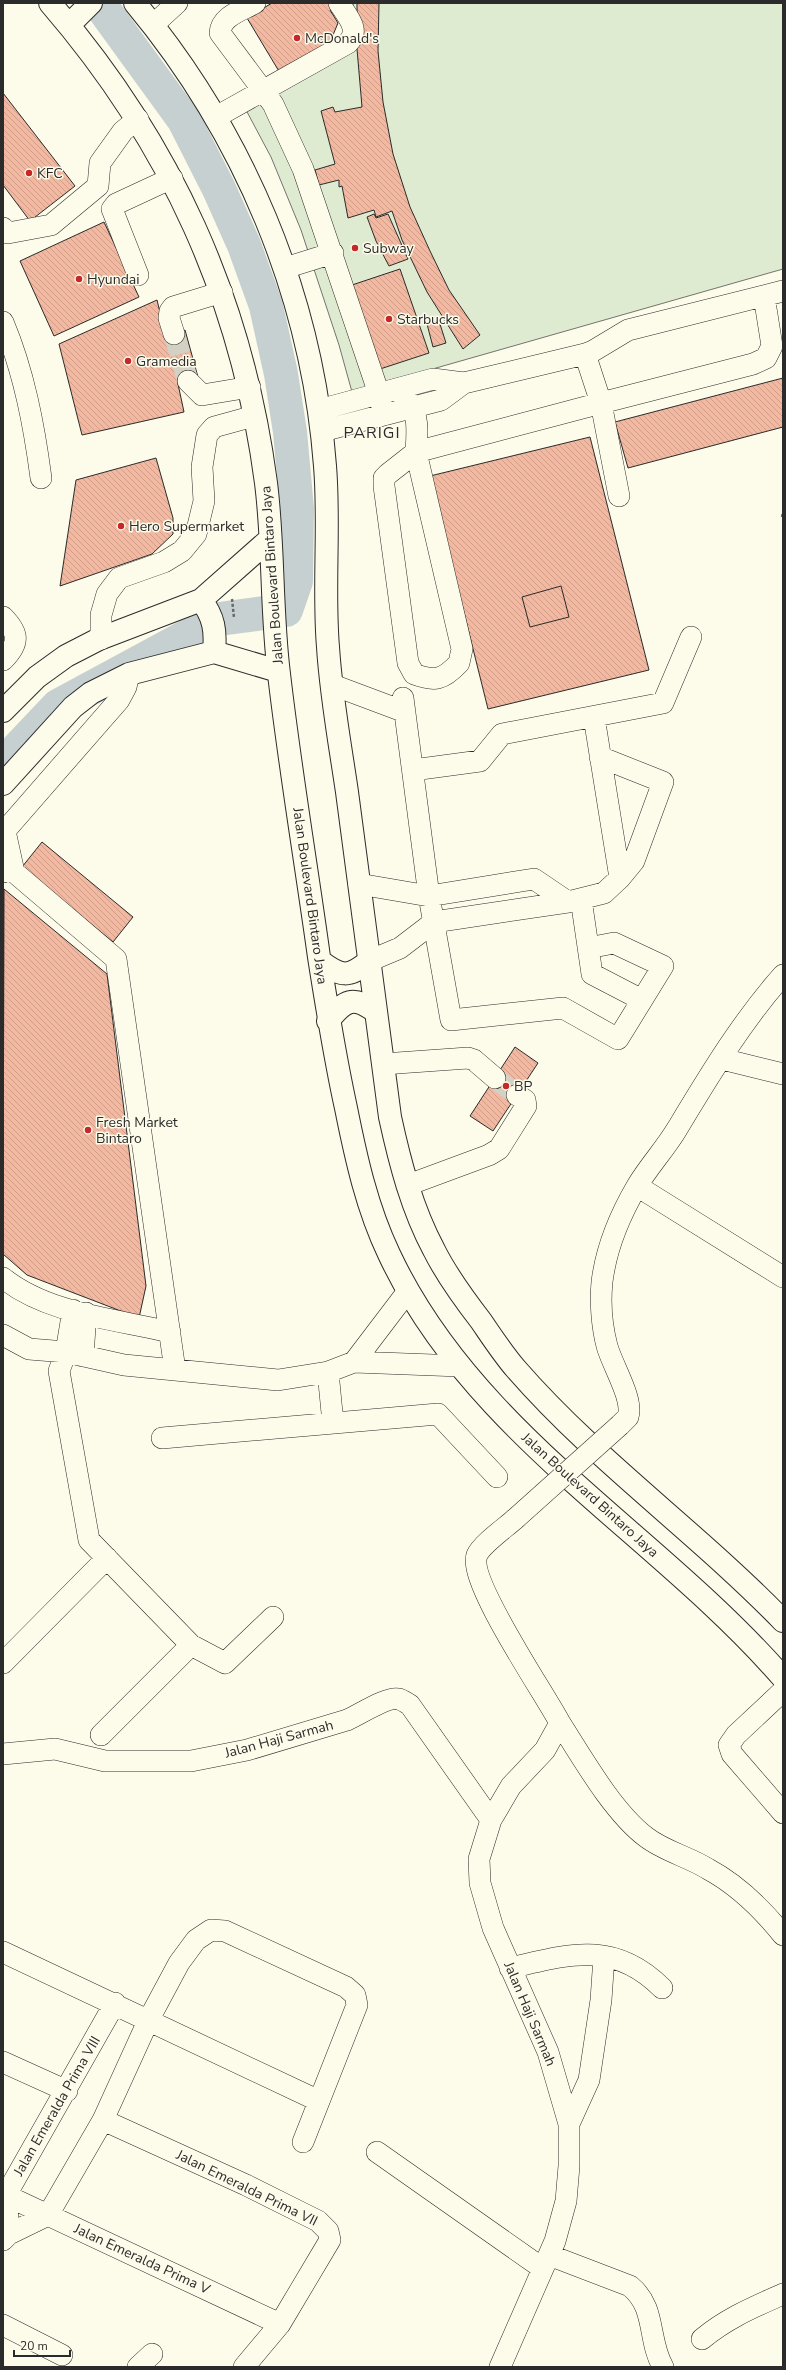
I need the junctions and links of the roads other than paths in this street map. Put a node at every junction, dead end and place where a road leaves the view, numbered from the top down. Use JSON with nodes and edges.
{"nodes":[{"id":1,"x":50,"y":3,"type":"edge"},
{"id":2,"x":91,"y":3,"type":"edge"},
{"id":3,"x":135,"y":3,"type":"edge"},
{"id":4,"x":176,"y":3,"type":"edge"},
{"id":5,"x":255,"y":3,"type":"edge"},
{"id":6,"x":339,"y":3,"type":"edge"},
{"id":7,"x":69,"y":25,"type":"junction"},
{"id":8,"x":153,"y":25,"type":"junction"},
{"id":9,"x":263,"y":90,"type":"junction"},
{"id":10,"x":216,"y":117,"type":"junction"},
{"id":11,"x":138,"y":118,"type":"junction"},
{"id":12,"x":172,"y":178,"type":"junction"},
{"id":13,"x":3,"y":228,"type":"edge"},
{"id":14,"x":333,"y":253,"type":"junction"},
{"id":15,"x":285,"y":268,"type":"junction"},
{"id":16,"x":138,"y":275,"type":"dead end"},
{"id":17,"x":222,"y":292,"type":"junction"},
{"id":18,"x":773,"y":294,"type":"edge"},
{"id":19,"x":3,"y":322,"type":"edge"},
{"id":20,"x":174,"y":334,"type":"tunnel mouth"},
{"id":21,"x":584,"y":354,"type":"junction"},
{"id":22,"x":188,"y":381,"type":"tunnel mouth"},
{"id":23,"x":464,"y":383,"type":"junction"},
{"id":24,"x":377,"y":386,"type":"junction"},
{"id":25,"x":250,"y":387,"type":"junction"},
{"id":26,"x":400,"y":389,"type":"junction"},
{"id":27,"x":601,"y":403,"type":"junction"},
{"id":28,"x":414,"y":408,"type":"junction"},
{"id":29,"x":319,"y":410,"type":"junction"},
{"id":30,"x":384,"y":415,"type":"junction"},
{"id":31,"x":254,"y":416,"type":"junction"},
{"id":32,"x":322,"y":431,"type":"junction"},
{"id":33,"x":416,"y":452,"type":"junction"},
{"id":34,"x":41,"y":478,"type":"dead end"},
{"id":35,"x":618,"y":496,"type":"dead end"},
{"id":36,"x":270,"y":539,"type":"junction"},
{"id":37,"x":204,"y":603,"type":"junction"},
{"id":38,"x":3,"y":617,"type":"edge"},
{"id":39,"x":691,"y":637,"type":"dead end"},
{"id":40,"x":101,"y":639,"type":"junction"},
{"id":41,"x":214,"y":647,"type":"junction"},
{"id":42,"x":3,"y":660,"type":"edge"},
{"id":43,"x":278,"y":671,"type":"junction"},
{"id":44,"x":129,"y":674,"type":"junction"},
{"id":45,"x":332,"y":685,"type":"junction"},
{"id":46,"x":3,"y":711,"type":"edge"},
{"id":47,"x":594,"y":717,"type":"junction"},
{"id":48,"x":600,"y":757,"type":"junction"},
{"id":49,"x":413,"y":770,"type":"junction"},
{"id":50,"x":3,"y":784,"type":"edge"},
{"id":51,"x":4,"y":832,"type":"edge"},
{"id":52,"x":9,"y":872,"type":"edge"},
{"id":53,"x":620,"y":878,"type":"junction"},
{"id":54,"x":359,"y":884,"type":"junction"},
{"id":55,"x":429,"y":896,"type":"junction"},
{"id":56,"x":574,"y":900,"type":"junction"},
{"id":57,"x":434,"y":922,"type":"junction"},
{"id":58,"x":588,"y":948,"type":"junction"},
{"id":59,"x":320,"y":961,"type":"junction"},
{"id":60,"x":369,"y":961,"type":"junction"},
{"id":61,"x":783,"y":974,"type":"edge"},
{"id":62,"x":642,"y":1000,"type":"junction"},
{"id":63,"x":376,"y":1012,"type":"junction"},
{"id":64,"x":328,"y":1021,"type":"junction"},
{"id":65,"x":722,"y":1059,"type":"junction"},
{"id":66,"x":383,"y":1064,"type":"junction"},
{"id":67,"x":783,"y":1074,"type":"edge"},
{"id":68,"x":495,"y":1078,"type":"tunnel mouth"},
{"id":69,"x":517,"y":1095,"type":"tunnel mouth"},
{"id":70,"x":408,"y":1185,"type":"junction"},
{"id":71,"x":637,"y":1186,"type":"junction"},
{"id":72,"x":783,"y":1277,"type":"edge"},
{"id":73,"x":3,"y":1278,"type":"edge"},
{"id":74,"x":408,"y":1291,"type":"junction"},
{"id":75,"x":80,"y":1311,"type":"junction"},
{"id":76,"x":166,"y":1331,"type":"junction"},
{"id":77,"x":3,"y":1335,"type":"edge"},
{"id":78,"x":75,"y":1354,"type":"junction"},
{"id":79,"x":354,"y":1362,"type":"junction"},
{"id":80,"x":460,"y":1366,"type":"junction"},
{"id":81,"x":170,"y":1370,"type":"junction"},
{"id":82,"x":328,"y":1372,"type":"junction"},
{"id":83,"x":333,"y":1423,"type":"junction"},
{"id":84,"x":162,"y":1438,"type":"dead end"},
{"id":85,"x":496,"y":1477,"type":"dead end"},
{"id":86,"x":107,"y":1558,"type":"junction"},
{"id":87,"x":273,"y":1617,"type":"dead end"},
{"id":88,"x":783,"y":1621,"type":"edge"},
{"id":89,"x":191,"y":1645,"type":"junction"},
{"id":90,"x":3,"y":1663,"type":"edge"},
{"id":91,"x":783,"y":1678,"type":"edge"},
{"id":92,"x":783,"y":1691,"type":"edge"},
{"id":93,"x":560,"y":1724,"type":"junction"},
{"id":94,"x":101,"y":1735,"type":"dead end"},
{"id":95,"x":3,"y":1754,"type":"edge"},
{"id":96,"x":783,"y":1813,"type":"edge"},
{"id":97,"x":491,"y":1820,"type":"junction"},
{"id":98,"x":783,"y":1935,"type":"edge"},
{"id":99,"x":3,"y":1952,"type":"edge"},
{"id":100,"x":604,"y":1956,"type":"junction"},
{"id":101,"x":510,"y":1968,"type":"junction"},
{"id":102,"x":662,"y":1988,"type":"dead end"},
{"id":103,"x":115,"y":2003,"type":"junction"},
{"id":104,"x":149,"y":2019,"type":"junction"},
{"id":105,"x":3,"y":2062,"type":"edge"},
{"id":106,"x":67,"y":2091,"type":"junction"},
{"id":107,"x":318,"y":2101,"type":"junction"},
{"id":108,"x":103,"y":2120,"type":"junction"},
{"id":109,"x":569,"y":2124,"type":"junction"},
{"id":110,"x":303,"y":2142,"type":"dead end"},
{"id":111,"x":377,"y":2152,"type":"dead end"},
{"id":112,"x":4,"y":2195,"type":"edge"},
{"id":113,"x":48,"y":2215,"type":"junction"},
{"id":114,"x":6,"y":2237,"type":"edge"},
{"id":115,"x":545,"y":2262,"type":"junction"},
{"id":116,"x":783,"y":2294,"type":"edge"},
{"id":117,"x":3,"y":2324,"type":"edge"},
{"id":118,"x":280,"y":2324,"type":"junction"},
{"id":119,"x":702,"y":2339,"type":"dead end"},
{"id":120,"x":62,"y":2355,"type":"dead end"},
{"id":121,"x":244,"y":2367,"type":"edge"},
{"id":122,"x":500,"y":2367,"type":"edge"},
{"id":123,"x":663,"y":2367,"type":"edge"}],
"edges":[{"from":1,"to":7,"type":"main road","name":"Jalan Boulevard Bintaro Jaya"},
{"from":2,"to":7,"type":"main road"},
{"from":3,"to":8,"type":"main road"},
{"from":4,"to":8,"type":"street"},
{"from":5,"to":9,"type":"street"},
{"from":6,"to":9,"type":"street"},
{"from":7,"to":11,"type":"main road","name":"Jalan Boulevard Bintaro Jaya"},
{"from":8,"to":10,"type":"main road"},
{"from":9,"to":10,"type":"street"},
{"from":9,"to":14,"type":"street"},
{"from":10,"to":15,"type":"main road"},
{"from":11,"to":12,"type":"main road","name":"Jalan Boulevard Bintaro Jaya"},
{"from":11,"to":13,"type":"street"},
{"from":12,"to":16,"type":"street"},
{"from":12,"to":17,"type":"main road","name":"Jalan Boulevard Bintaro Jaya"},
{"from":14,"to":15,"type":"street"},
{"from":14,"to":24,"type":"street"},
{"from":15,"to":29,"type":"main road"},
{"from":17,"to":20,"type":"street"},
{"from":17,"to":25,"type":"main road","name":"Jalan Boulevard Bintaro Jaya"},
{"from":18,"to":21,"type":"street"},
{"from":18,"to":27,"type":"street"},
{"from":19,"to":34,"type":"street"},
{"from":21,"to":23,"type":"street"},
{"from":21,"to":27,"type":"street"},
{"from":22,"to":25,"type":"street"},
{"from":23,"to":26,"type":"street"},
{"from":23,"to":28,"type":"street"},
{"from":24,"to":26,"type":"street"},
{"from":24,"to":29,"type":"street"},
{"from":24,"to":30,"type":"street"},
{"from":25,"to":31,"type":"main road","name":"Jalan Boulevard Bintaro Jaya"},
{"from":26,"to":28,"type":"street"},
{"from":27,"to":33,"type":"street"},
{"from":27,"to":35,"type":"street"},
{"from":28,"to":30,"type":"street"},
{"from":28,"to":33,"type":"street"},
{"from":29,"to":32,"type":"main road"},
{"from":30,"to":32,"type":"street"},
{"from":31,"to":36,"type":"main road","name":"Jalan Boulevard Bintaro Jaya"},
{"from":31,"to":40,"type":"street"},
{"from":32,"to":45,"type":"main road"},
{"from":33,"to":33,"type":"street"},
{"from":36,"to":37,"type":"main road"},
{"from":36,"to":43,"type":"main road","name":"Jalan Boulevard Bintaro Jaya"},
{"from":37,"to":40,"type":"main road"},
{"from":37,"to":41,"type":"main road"},
{"from":38,"to":42,"type":"street"},
{"from":39,"to":47,"type":"street"},
{"from":40,"to":46,"type":"main road"},
{"from":41,"to":43,"type":"main road"},
{"from":41,"to":44,"type":"main road"},
{"from":43,"to":59,"type":"main road","name":"Jalan Boulevard Bintaro Jaya"},
{"from":44,"to":50,"type":"main road"},
{"from":44,"to":51,"type":"street"},
{"from":45,"to":49,"type":"street"},
{"from":45,"to":54,"type":"main road"},
{"from":47,"to":48,"type":"street"},
{"from":47,"to":49,"type":"street"},
{"from":48,"to":53,"type":"street"},
{"from":48,"to":53,"type":"street"},
{"from":49,"to":55,"type":"street"},
{"from":51,"to":52,"type":"street"},
{"from":52,"to":76,"type":"street"},
{"from":53,"to":56,"type":"street"},
{"from":54,"to":55,"type":"street"},
{"from":54,"to":60,"type":"main road"},
{"from":55,"to":56,"type":"street"},
{"from":55,"to":57,"type":"street"},
{"from":56,"to":57,"type":"street"},
{"from":56,"to":58,"type":"street"},
{"from":57,"to":60,"type":"street"},
{"from":57,"to":62,"type":"street"},
{"from":58,"to":62,"type":"street"},
{"from":58,"to":62,"type":"street"},
{"from":59,"to":60,"type":"main road"},
{"from":59,"to":64,"type":"main road","name":"Jalan Boulevard Bintaro Jaya"},
{"from":60,"to":63,"type":"main road"},
{"from":61,"to":65,"type":"street"},
{"from":63,"to":64,"type":"main road"},
{"from":63,"to":66,"type":"main road"},
{"from":64,"to":74,"type":"main road","name":"Jalan Boulevard Bintaro Jaya"},
{"from":65,"to":67,"type":"street"},
{"from":65,"to":71,"type":"street"},
{"from":66,"to":68,"type":"street"},
{"from":66,"to":70,"type":"main road"},
{"from":69,"to":70,"type":"street"},
{"from":70,"to":88,"type":"main road"},
{"from":71,"to":72,"type":"street"},
{"from":71,"to":93,"type":"street","bridge":true},
{"from":73,"to":75,"type":"street"},
{"from":74,"to":79,"type":"street"},
{"from":74,"to":80,"type":"main road","name":"Jalan Boulevard Bintaro Jaya"},
{"from":75,"to":76,"type":"street"},
{"from":75,"to":78,"type":"street"},
{"from":76,"to":81,"type":"street"},
{"from":77,"to":78,"type":"street"},
{"from":78,"to":81,"type":"street"},
{"from":78,"to":86,"type":"street"},
{"from":79,"to":80,"type":"street"},
{"from":79,"to":82,"type":"street"},
{"from":80,"to":91,"type":"main road","name":"Jalan Boulevard Bintaro Jaya"},
{"from":81,"to":82,"type":"street"},
{"from":82,"to":83,"type":"street"},
{"from":83,"to":84,"type":"street"},
{"from":83,"to":85,"type":"street"},
{"from":86,"to":89,"type":"street"},
{"from":86,"to":90,"type":"street"},
{"from":87,"to":89,"type":"street"},
{"from":89,"to":94,"type":"street"},
{"from":92,"to":96,"type":"street"},
{"from":93,"to":97,"type":"street","name":"Jalan Haji Sarmah"},
{"from":93,"to":98,"type":"street"},
{"from":95,"to":97,"type":"street","name":"Jalan Haji Sarmah"},
{"from":97,"to":101,"type":"street","name":"Jalan Haji Sarmah"},
{"from":99,"to":103,"type":"street"},
{"from":100,"to":101,"type":"street"},
{"from":100,"to":102,"type":"street"},
{"from":100,"to":109,"type":"street"},
{"from":101,"to":109,"type":"street","name":"Jalan Haji Sarmah"},
{"from":103,"to":104,"type":"street"},
{"from":103,"to":106,"type":"street","name":"Jalan Emeralda Prima VIII"},
{"from":104,"to":107,"type":"street"},
{"from":104,"to":107,"type":"street"},
{"from":104,"to":108,"type":"street"},
{"from":105,"to":106,"type":"street"},
{"from":106,"to":112,"type":"street","name":"Jalan Emeralda Prima VIII"},
{"from":107,"to":110,"type":"street"},
{"from":108,"to":113,"type":"street"},
{"from":108,"to":118,"type":"street","name":"Jalan Emeralda Prima VII"},
{"from":109,"to":115,"type":"street","name":"Jalan Haji Sarmah"},
{"from":111,"to":115,"type":"street"},
{"from":112,"to":113,"type":"street","name":"Jalan Emeralda Prima V"},
{"from":112,"to":114,"type":"street"},
{"from":113,"to":114,"type":"street"},
{"from":113,"to":118,"type":"street","name":"Jalan Emeralda Prima V"},
{"from":115,"to":122,"type":"street","name":"Jalan Haji Sarmah"},
{"from":115,"to":123,"type":"street"},
{"from":116,"to":119,"type":"street"},
{"from":117,"to":120,"type":"street"},
{"from":118,"to":121,"type":"street","name":"Jalan Emeralda Prima VII"}]}
